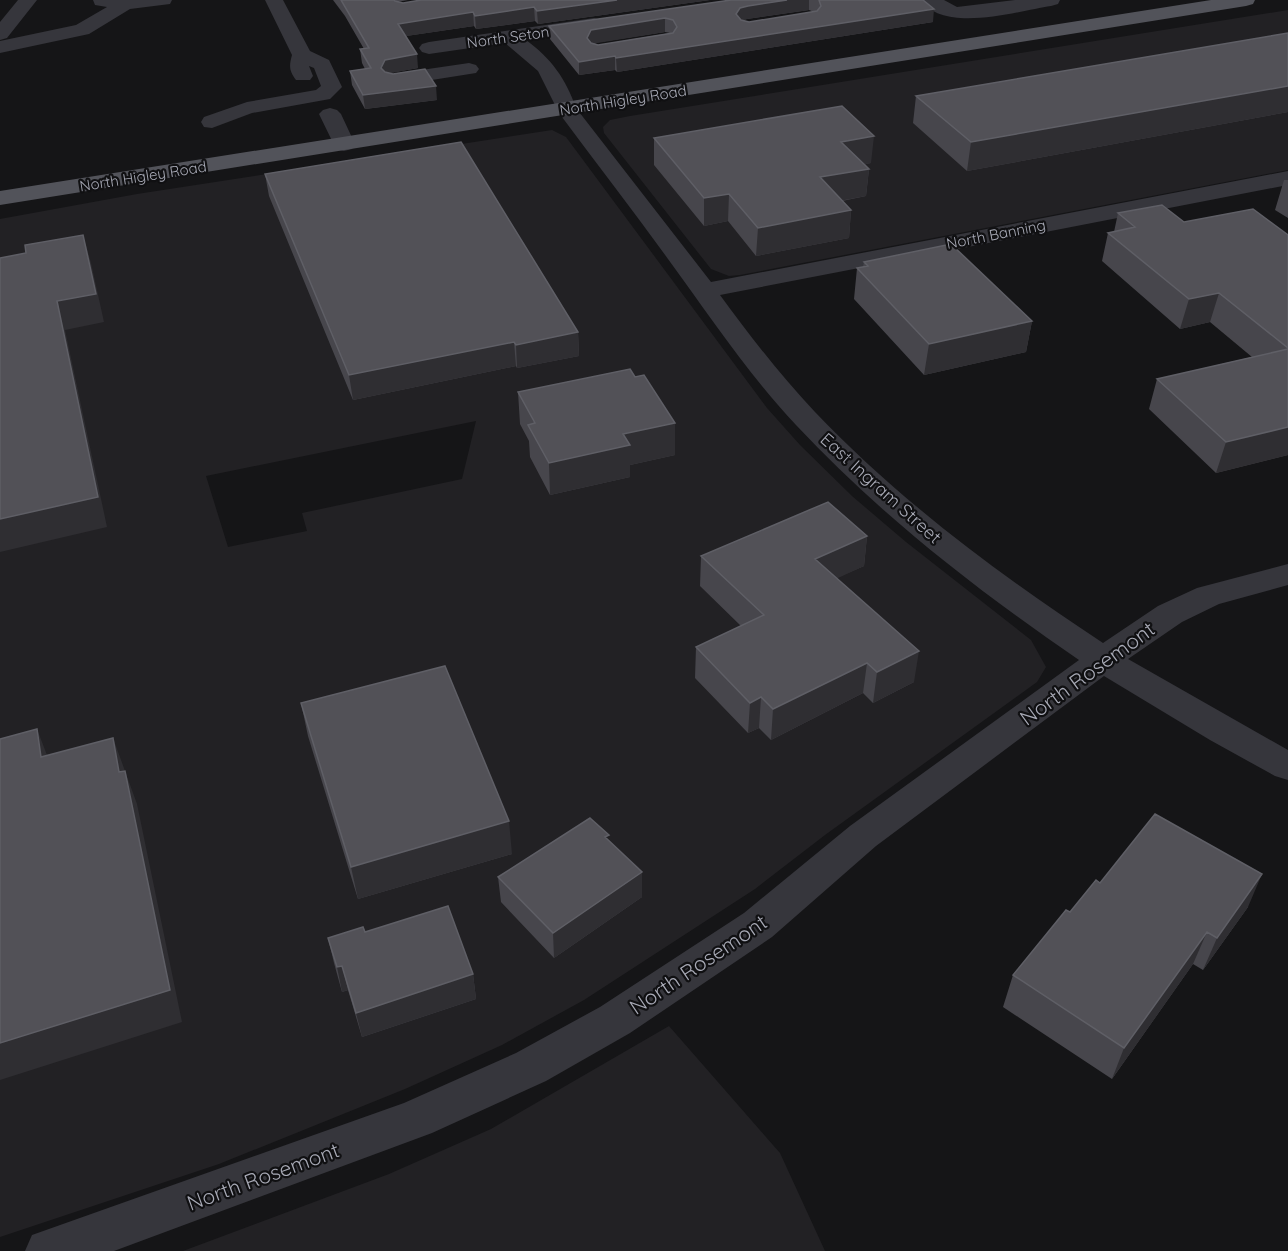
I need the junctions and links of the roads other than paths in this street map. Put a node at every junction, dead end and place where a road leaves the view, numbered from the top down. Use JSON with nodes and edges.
{"nodes":[{"id":1,"x":28,"y":0,"type":"edge"},
{"id":2,"x":92,"y":0,"type":"edge"},
{"id":3,"x":163,"y":0,"type":"edge"},
{"id":4,"x":274,"y":0,"type":"edge"},
{"id":5,"x":930,"y":0,"type":"edge"},
{"id":6,"x":1051,"y":0,"type":"edge"},
{"id":7,"x":1246,"y":0,"type":"edge"},
{"id":8,"x":125,"y":4,"type":"junction"},
{"id":9,"x":615,"y":21,"type":"edge"},
{"id":10,"x":417,"y":28,"type":"edge"},
{"id":11,"x":0,"y":34,"type":"edge"},
{"id":12,"x":509,"y":36,"type":"junction"},
{"id":13,"x":0,"y":47,"type":"edge"},
{"id":14,"x":429,"y":48,"type":"junction"},
{"id":15,"x":540,"y":62,"type":"junction"},
{"id":16,"x":302,"y":65,"type":"junction"},
{"id":17,"x":469,"y":69,"type":"dead end"},
{"id":18,"x":432,"y":75,"type":"junction"},
{"id":19,"x":394,"y":80,"type":"edge"},
{"id":20,"x":540,"y":93,"type":"dead end"},
{"id":21,"x":327,"y":105,"type":"junction"},
{"id":22,"x":566,"y":109,"type":"junction"},
{"id":23,"x":212,"y":122,"type":"dead end"},
{"id":24,"x":344,"y":144,"type":"junction"},
{"id":25,"x":1288,"y":178,"type":"edge"},
{"id":26,"x":0,"y":198,"type":"edge"},
{"id":27,"x":704,"y":291,"type":"junction"},
{"id":28,"x":1288,"y":574,"type":"edge"},
{"id":29,"x":1102,"y":660,"type":"junction"},
{"id":30,"x":1288,"y":766,"type":"edge"},
{"id":31,"x":49,"y":1251,"type":"edge"}],
"edges":[{"from":1,"to":11,"type":"street"},
{"from":2,"to":8,"type":"street"},
{"from":3,"to":8,"type":"street"},
{"from":4,"to":16,"type":"street"},
{"from":5,"to":6,"type":"street"},
{"from":7,"to":22,"type":"main road","name":"North Higley Road"},
{"from":8,"to":13,"type":"street"},
{"from":9,"to":12,"type":"street","name":"North Seton"},
{"from":10,"to":14,"type":"street"},
{"from":12,"to":14,"type":"street","name":"North Seton"},
{"from":12,"to":15,"type":"street","name":"East Ingram Street"},
{"from":12,"to":15,"type":"street"},
{"from":14,"to":18,"type":"street"},
{"from":15,"to":22,"type":"street","name":"East Ingram Street"},
{"from":16,"to":21,"type":"street"},
{"from":16,"to":21,"type":"street"},
{"from":17,"to":18,"type":"street"},
{"from":18,"to":19,"type":"street"},
{"from":20,"to":22,"type":"street","name":"East Ingram Street"},
{"from":21,"to":23,"type":"street"},
{"from":21,"to":24,"type":"street"},
{"from":22,"to":24,"type":"main road","name":"North Higley Road"},
{"from":22,"to":27,"type":"street","name":"East Ingram Street"},
{"from":24,"to":26,"type":"main road","name":"North Higley Road"},
{"from":25,"to":27,"type":"street","name":"North Banning"},
{"from":27,"to":29,"type":"street","name":"East Ingram Street"},
{"from":28,"to":29,"type":"street","name":"North Rosemont"},
{"from":29,"to":30,"type":"street","name":"East Ingram Street"},
{"from":29,"to":31,"type":"street","name":"North Rosemont"}]}
